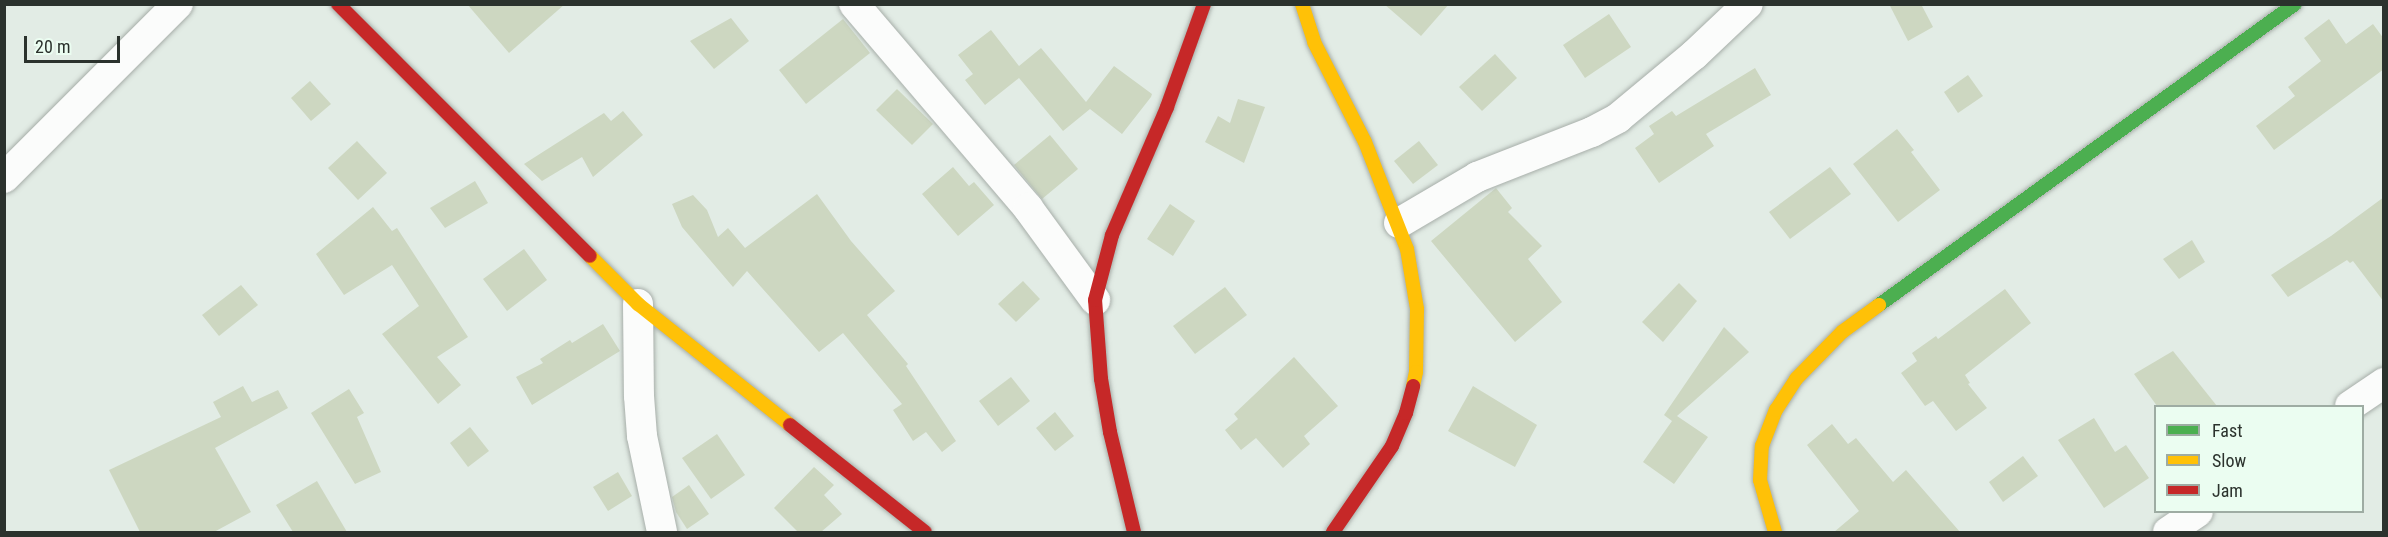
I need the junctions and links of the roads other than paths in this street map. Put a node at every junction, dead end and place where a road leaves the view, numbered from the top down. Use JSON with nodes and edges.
{"nodes":[{"id":1,"x":178,"y":4,"type":"edge"},
{"id":2,"x":338,"y":4,"type":"edge"},
{"id":3,"x":854,"y":4,"type":"edge"},
{"id":4,"x":1204,"y":4,"type":"edge"},
{"id":5,"x":1302,"y":4,"type":"edge"},
{"id":6,"x":1748,"y":4,"type":"edge"},
{"id":7,"x":2295,"y":4,"type":"edge"},
{"id":8,"x":4,"y":178,"type":"edge"},
{"id":9,"x":1399,"y":223,"type":"junction"},
{"id":10,"x":1095,"y":300,"type":"junction"},
{"id":11,"x":638,"y":304,"type":"junction"},
{"id":12,"x":2384,"y":383,"type":"edge"},
{"id":13,"x":2351,"y":405,"type":"edge"},
{"id":14,"x":2196,"y":513,"type":"edge"},
{"id":15,"x":662,"y":532,"type":"edge"},
{"id":16,"x":926,"y":532,"type":"edge"},
{"id":17,"x":1134,"y":532,"type":"edge"},
{"id":18,"x":1333,"y":532,"type":"edge"},
{"id":19,"x":1775,"y":532,"type":"edge"},
{"id":20,"x":2168,"y":532,"type":"edge"}],
"edges":[{"from":1,"to":8,"type":"street"},
{"from":2,"to":11,"type":"street"},
{"from":3,"to":10,"type":"street"},
{"from":4,"to":10,"type":"street"},
{"from":5,"to":9,"type":"street"},
{"from":6,"to":9,"type":"street"},
{"from":7,"to":19,"type":"street"},
{"from":9,"to":18,"type":"street"},
{"from":10,"to":17,"type":"street"},
{"from":11,"to":15,"type":"street"},
{"from":11,"to":16,"type":"street"},
{"from":12,"to":13,"type":"street"},
{"from":14,"to":20,"type":"street"}]}
